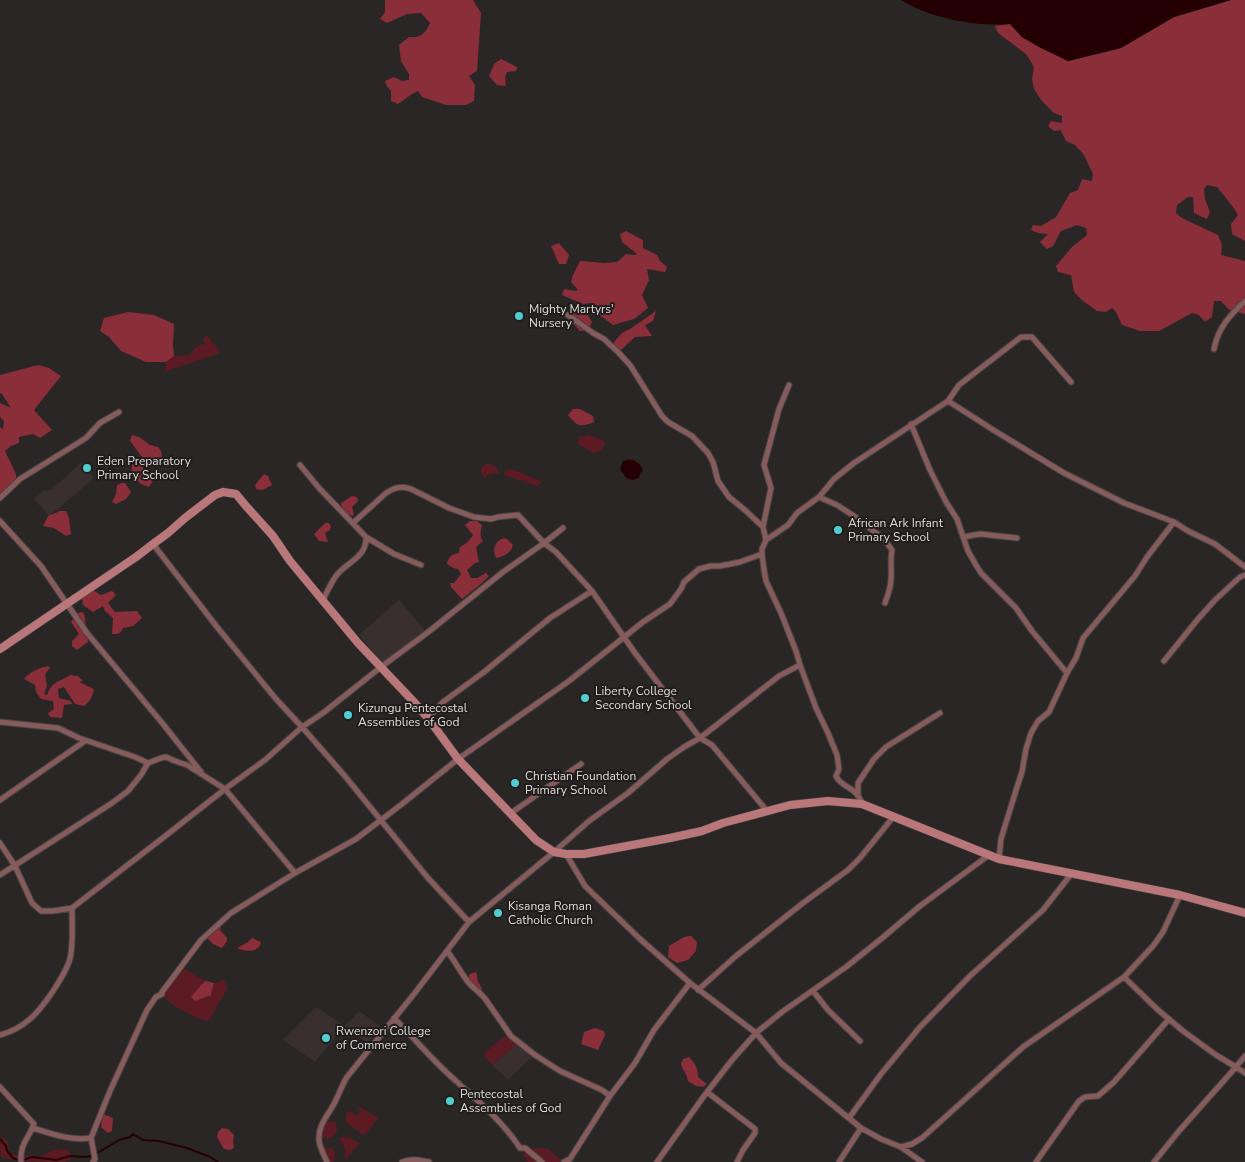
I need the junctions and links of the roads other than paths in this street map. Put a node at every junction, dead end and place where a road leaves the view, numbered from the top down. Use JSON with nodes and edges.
{"nodes":[{"id":1,"x":1245,"y":301,"type":"edge"},
{"id":2,"x":568,"y":315,"type":"dead end"},
{"id":3,"x":1214,"y":349,"type":"dead end"},
{"id":4,"x":1071,"y":382,"type":"dead end"},
{"id":5,"x":789,"y":385,"type":"dead end"},
{"id":6,"x":948,"y":401,"type":"junction"},
{"id":7,"x":119,"y":412,"type":"dead end"},
{"id":8,"x":911,"y":424,"type":"junction"},
{"id":9,"x":300,"y":465,"type":"dead end"},
{"id":10,"x":819,"y":497,"type":"junction"},
{"id":11,"x":0,"y":498,"type":"edge"},
{"id":12,"x":0,"y":521,"type":"edge"},
{"id":13,"x":1174,"y":522,"type":"junction"},
{"id":14,"x":352,"y":523,"type":"junction"},
{"id":15,"x":763,"y":527,"type":"junction"},
{"id":16,"x":563,"y":528,"type":"dead end"},
{"id":17,"x":366,"y":537,"type":"junction"},
{"id":18,"x":963,"y":537,"type":"junction"},
{"id":19,"x":1017,"y":538,"type":"dead end"},
{"id":20,"x":766,"y":540,"type":"junction"},
{"id":21,"x":544,"y":543,"type":"junction"},
{"id":22,"x":154,"y":544,"type":"junction"},
{"id":23,"x":762,"y":554,"type":"junction"},
{"id":24,"x":421,"y":565,"type":"dead end"},
{"id":25,"x":1245,"y":567,"type":"edge"},
{"id":26,"x":1245,"y":575,"type":"edge"},
{"id":27,"x":592,"y":591,"type":"junction"},
{"id":28,"x":323,"y":600,"type":"junction"},
{"id":29,"x":885,"y":603,"type":"dead end"},
{"id":30,"x":67,"y":604,"type":"junction"},
{"id":31,"x":625,"y":637,"type":"junction"},
{"id":32,"x":0,"y":649,"type":"edge"},
{"id":33,"x":1164,"y":661,"type":"dead end"},
{"id":34,"x":800,"y":665,"type":"junction"},
{"id":35,"x":381,"y":667,"type":"junction"},
{"id":36,"x":1067,"y":673,"type":"junction"},
{"id":37,"x":940,"y":713,"type":"dead end"},
{"id":38,"x":428,"y":718,"type":"junction"},
{"id":39,"x":0,"y":722,"type":"edge"},
{"id":40,"x":302,"y":726,"type":"junction"},
{"id":41,"x":700,"y":738,"type":"junction"},
{"id":42,"x":86,"y":741,"type":"junction"},
{"id":43,"x":458,"y":759,"type":"junction"},
{"id":44,"x":148,"y":763,"type":"junction"},
{"id":45,"x":581,"y":764,"type":"dead end"},
{"id":46,"x":202,"y":774,"type":"junction"},
{"id":47,"x":225,"y":789,"type":"junction"},
{"id":48,"x":858,"y":795,"type":"junction"},
{"id":49,"x":0,"y":800,"type":"edge"},
{"id":50,"x":862,"y":804,"type":"junction"},
{"id":51,"x":767,"y":811,"type":"junction"},
{"id":52,"x":511,"y":813,"type":"junction"},
{"id":53,"x":894,"y":816,"type":"junction"},
{"id":54,"x":381,"y":820,"type":"junction"},
{"id":55,"x":0,"y":843,"type":"edge"},
{"id":56,"x":554,"y":852,"type":"junction"},
{"id":57,"x":566,"y":854,"type":"junction"},
{"id":58,"x":989,"y":855,"type":"junction"},
{"id":59,"x":999,"y":859,"type":"junction"},
{"id":60,"x":15,"y":866,"type":"junction"},
{"id":61,"x":295,"y":873,"type":"junction"},
{"id":62,"x":1072,"y":873,"type":"junction"},
{"id":63,"x":0,"y":875,"type":"edge"},
{"id":64,"x":1180,"y":896,"type":"junction"},
{"id":65,"x":72,"y":908,"type":"junction"},
{"id":66,"x":1245,"y":914,"type":"edge"},
{"id":67,"x":469,"y":922,"type":"junction"},
{"id":68,"x":447,"y":951,"type":"junction"},
{"id":69,"x":1124,"y":977,"type":"junction"},
{"id":70,"x":690,"y":983,"type":"junction"},
{"id":71,"x":698,"y":990,"type":"junction"},
{"id":72,"x":813,"y":990,"type":"junction"},
{"id":73,"x":394,"y":1018,"type":"junction"},
{"id":74,"x":1169,"y":1019,"type":"junction"},
{"id":75,"x":756,"y":1033,"type":"junction"},
{"id":76,"x":0,"y":1036,"type":"edge"},
{"id":77,"x":860,"y":1041,"type":"dead end"},
{"id":78,"x":1245,"y":1056,"type":"edge"},
{"id":79,"x":1236,"y":1067,"type":"junction"},
{"id":80,"x":1245,"y":1073,"type":"edge"},
{"id":81,"x":0,"y":1087,"type":"edge"},
{"id":82,"x":707,"y":1092,"type":"junction"},
{"id":83,"x":610,"y":1096,"type":"junction"},
{"id":84,"x":849,"y":1118,"type":"junction"},
{"id":85,"x":33,"y":1128,"type":"junction"},
{"id":86,"x":860,"y":1128,"type":"junction"},
{"id":87,"x":91,"y":1138,"type":"junction"},
{"id":88,"x":901,"y":1147,"type":"junction"},
{"id":89,"x":21,"y":1162,"type":"edge"},
{"id":90,"x":93,"y":1162,"type":"edge"},
{"id":91,"x":327,"y":1162,"type":"edge"},
{"id":92,"x":402,"y":1162,"type":"edge"},
{"id":93,"x":429,"y":1162,"type":"edge"},
{"id":94,"x":542,"y":1162,"type":"edge"},
{"id":95,"x":564,"y":1162,"type":"edge"},
{"id":96,"x":657,"y":1162,"type":"edge"},
{"id":97,"x":737,"y":1162,"type":"edge"},
{"id":98,"x":839,"y":1162,"type":"edge"},
{"id":99,"x":922,"y":1162,"type":"edge"},
{"id":100,"x":1036,"y":1162,"type":"edge"},
{"id":101,"x":1154,"y":1162,"type":"edge"}],
"edges":[{"from":1,"to":3,"type":"street"},
{"from":2,"to":15,"type":"street"},
{"from":4,"to":6,"type":"street"},
{"from":5,"to":15,"type":"street"},
{"from":6,"to":8,"type":"street"},
{"from":6,"to":13,"type":"street"},
{"from":7,"to":11,"type":"street"},
{"from":8,"to":10,"type":"street"},
{"from":8,"to":18,"type":"street"},
{"from":9,"to":14,"type":"street"},
{"from":10,"to":20,"type":"street"},
{"from":10,"to":29,"type":"street"},
{"from":12,"to":30,"type":"street"},
{"from":13,"to":25,"type":"street"},
{"from":13,"to":36,"type":"street"},
{"from":14,"to":17,"type":"street"},
{"from":14,"to":21,"type":"street"},
{"from":15,"to":20,"type":"street"},
{"from":16,"to":21,"type":"street"},
{"from":17,"to":24,"type":"street"},
{"from":17,"to":28,"type":"street"},
{"from":18,"to":19,"type":"street"},
{"from":18,"to":36,"type":"street"},
{"from":20,"to":23,"type":"street"},
{"from":21,"to":27,"type":"street"},
{"from":21,"to":35,"type":"street"},
{"from":22,"to":28,"type":"street"},
{"from":22,"to":30,"type":"street"},
{"from":22,"to":40,"type":"street"},
{"from":23,"to":31,"type":"street"},
{"from":23,"to":34,"type":"street"},
{"from":26,"to":33,"type":"street"},
{"from":27,"to":31,"type":"street"},
{"from":27,"to":38,"type":"street"},
{"from":28,"to":35,"type":"street"},
{"from":30,"to":32,"type":"street"},
{"from":30,"to":46,"type":"street"},
{"from":31,"to":41,"type":"street"},
{"from":31,"to":43,"type":"street"},
{"from":34,"to":41,"type":"street"},
{"from":34,"to":48,"type":"street"},
{"from":35,"to":38,"type":"street"},
{"from":35,"to":40,"type":"street"},
{"from":36,"to":59,"type":"street"},
{"from":37,"to":48,"type":"street"},
{"from":38,"to":43,"type":"street"},
{"from":39,"to":42,"type":"street"},
{"from":40,"to":47,"type":"street"},
{"from":40,"to":54,"type":"street"},
{"from":41,"to":51,"type":"street"},
{"from":41,"to":56,"type":"street"},
{"from":42,"to":44,"type":"street"},
{"from":42,"to":49,"type":"street"},
{"from":43,"to":52,"type":"street"},
{"from":43,"to":54,"type":"street"},
{"from":44,"to":46,"type":"street"},
{"from":44,"to":60,"type":"street"},
{"from":45,"to":52,"type":"street"},
{"from":46,"to":47,"type":"street"},
{"from":47,"to":61,"type":"street"},
{"from":47,"to":65,"type":"street"},
{"from":48,"to":50,"type":"street"},
{"from":50,"to":51,"type":"street"},
{"from":50,"to":53,"type":"street"},
{"from":51,"to":57,"type":"street"},
{"from":52,"to":56,"type":"street"},
{"from":53,"to":58,"type":"street"},
{"from":53,"to":71,"type":"street"},
{"from":54,"to":61,"type":"street"},
{"from":54,"to":67,"type":"street"},
{"from":55,"to":60,"type":"street"},
{"from":56,"to":57,"type":"street"},
{"from":56,"to":67,"type":"street"},
{"from":57,"to":70,"type":"street"},
{"from":58,"to":59,"type":"street"},
{"from":58,"to":72,"type":"street"},
{"from":59,"to":62,"type":"street"},
{"from":60,"to":63,"type":"street"},
{"from":60,"to":65,"type":"street"},
{"from":61,"to":87,"type":"street"},
{"from":62,"to":64,"type":"street"},
{"from":62,"to":84,"type":"street"},
{"from":64,"to":66,"type":"street"},
{"from":64,"to":69,"type":"street"},
{"from":65,"to":76,"type":"street"},
{"from":67,"to":68,"type":"street"},
{"from":68,"to":73,"type":"street"},
{"from":68,"to":83,"type":"street"},
{"from":69,"to":74,"type":"street"},
{"from":69,"to":88,"type":"street"},
{"from":70,"to":71,"type":"street"},
{"from":70,"to":83,"type":"street"},
{"from":71,"to":75,"type":"street"},
{"from":72,"to":75,"type":"street"},
{"from":72,"to":77,"type":"street"},
{"from":73,"to":91,"type":"street"},
{"from":73,"to":94,"type":"street"},
{"from":74,"to":79,"type":"street"},
{"from":74,"to":100,"type":"street"},
{"from":75,"to":82,"type":"street"},
{"from":75,"to":84,"type":"street"},
{"from":78,"to":79,"type":"street"},
{"from":79,"to":80,"type":"street"},
{"from":79,"to":101,"type":"street"},
{"from":81,"to":85,"type":"street"},
{"from":82,"to":96,"type":"street"},
{"from":82,"to":97,"type":"street"},
{"from":83,"to":95,"type":"street"},
{"from":84,"to":86,"type":"street"},
{"from":85,"to":87,"type":"street"},
{"from":85,"to":89,"type":"street"},
{"from":86,"to":88,"type":"street"},
{"from":86,"to":98,"type":"street"},
{"from":87,"to":90,"type":"street"},
{"from":88,"to":99,"type":"street"},
{"from":92,"to":93,"type":"street"}]}
